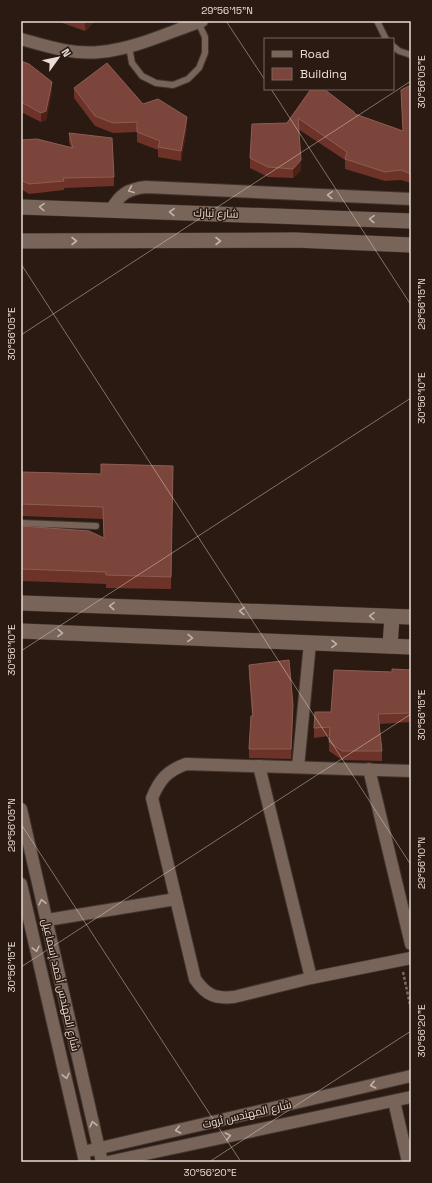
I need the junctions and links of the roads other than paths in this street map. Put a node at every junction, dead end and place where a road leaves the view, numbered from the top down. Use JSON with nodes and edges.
{"nodes":[{"id":1,"x":377,"y":21,"type":"edge"},
{"id":2,"x":200,"y":22,"type":"edge"},
{"id":3,"x":386,"y":38,"type":"edge"},
{"id":4,"x":21,"y":39,"type":"edge"},
{"id":5,"x":129,"y":47,"type":"junction"},
{"id":6,"x":394,"y":47,"type":"edge"},
{"id":7,"x":411,"y":55,"type":"edge"},
{"id":8,"x":411,"y":199,"type":"edge"},
{"id":9,"x":21,"y":207,"type":"edge"},
{"id":10,"x":111,"y":210,"type":"junction"},
{"id":11,"x":411,"y":221,"type":"edge"},
{"id":12,"x":21,"y":241,"type":"edge"},
{"id":13,"x":411,"y":245,"type":"edge"},
{"id":14,"x":21,"y":523,"type":"edge"},
{"id":15,"x":96,"y":526,"type":"dead end"},
{"id":16,"x":21,"y":603,"type":"edge"},
{"id":17,"x":392,"y":617,"type":"junction"},
{"id":18,"x":411,"y":618,"type":"edge"},
{"id":19,"x":21,"y":632,"type":"edge"},
{"id":20,"x":310,"y":643,"type":"junction"},
{"id":21,"x":390,"y":646,"type":"junction"},
{"id":22,"x":411,"y":647,"type":"edge"},
{"id":23,"x":259,"y":766,"type":"junction"},
{"id":24,"x":298,"y":767,"type":"junction"},
{"id":25,"x":370,"y":769,"type":"junction"},
{"id":26,"x":411,"y":771,"type":"edge"},
{"id":27,"x":21,"y":809,"type":"edge"},
{"id":28,"x":21,"y":884,"type":"edge"},
{"id":29,"x":176,"y":900,"type":"junction"},
{"id":30,"x":46,"y":920,"type":"junction"},
{"id":31,"x":411,"y":944,"type":"edge"},
{"id":32,"x":405,"y":959,"type":"edge"},
{"id":33,"x":311,"y":978,"type":"junction"},
{"id":34,"x":411,"y":1076,"type":"edge"},
{"id":35,"x":411,"y":1097,"type":"edge"},
{"id":36,"x":394,"y":1101,"type":"junction"},
{"id":37,"x":99,"y":1148,"type":"junction"},
{"id":38,"x":84,"y":1157,"type":"edge"},
{"id":39,"x":102,"y":1162,"type":"edge"},
{"id":40,"x":108,"y":1162,"type":"edge"},
{"id":41,"x":408,"y":1162,"type":"edge"}],
"edges":[{"from":1,"to":3,"type":"lane"},
{"from":2,"to":5,"type":"street"},
{"from":2,"to":5,"type":"lane"},
{"from":4,"to":5,"type":"street"},
{"from":6,"to":7,"type":"lane"},
{"from":8,"to":10,"type":"street","one_way":true},
{"from":10,"to":9,"type":"street","name":"شارع تبارك","one_way":true},
{"from":11,"to":10,"type":"street","name":"شارع تبارك","one_way":true},
{"from":12,"to":13,"type":"street","one_way":true},
{"from":14,"to":15,"type":"lane"},
{"from":17,"to":16,"type":"street","one_way":true},
{"from":17,"to":18,"type":"street"},
{"from":17,"to":21,"type":"street"},
{"from":19,"to":20,"type":"street","one_way":true},
{"from":20,"to":21,"type":"street","one_way":true},
{"from":20,"to":24,"type":"street"},
{"from":21,"to":22,"type":"street"},
{"from":23,"to":24,"type":"street"},
{"from":23,"to":29,"type":"street"},
{"from":23,"to":33,"type":"street"},
{"from":24,"to":25,"type":"street"},
{"from":25,"to":26,"type":"street"},
{"from":25,"to":31,"type":"street"},
{"from":30,"to":27,"type":"street","name":"شارع المهندس أحمد إسماعيل","one_way":true},
{"from":28,"to":38,"type":"street","name":"شارع المهندس أحمد إسماعيل","one_way":true},
{"from":29,"to":30,"type":"street"},
{"from":29,"to":33,"type":"street"},
{"from":37,"to":30,"type":"street","name":"شارع المهندس أحمد إسماعيل","one_way":true},
{"from":32,"to":33,"type":"street"},
{"from":34,"to":37,"type":"street","name":"شارع المهندس ثروت","one_way":true},
{"from":35,"to":36,"type":"street","name":"شارع المهندس ثروت"},
{"from":40,"to":36,"type":"street","name":"شارع المهندس ثروت","one_way":true},
{"from":36,"to":41,"type":"street"},
{"from":37,"to":38,"type":"street","name":"شارع المهندس ثروت"},
{"from":37,"to":39,"type":"street","name":"شارع المهندس أحمد إسماعيل"}]}
